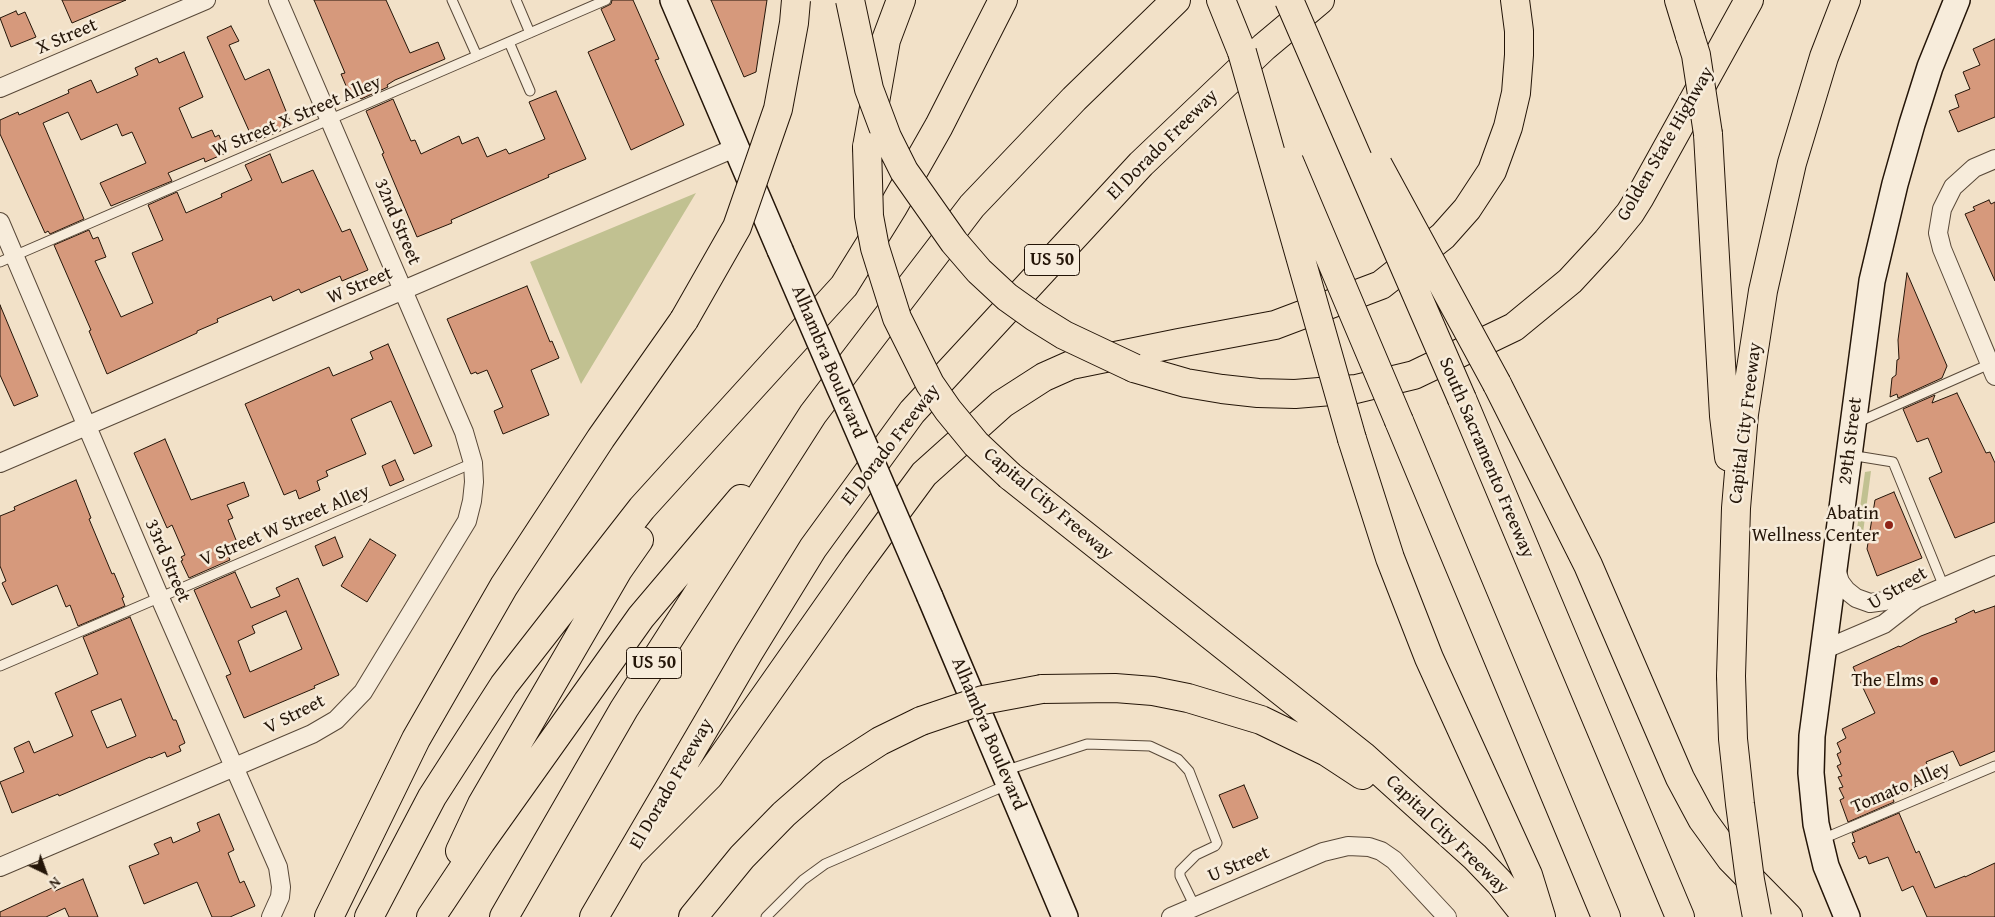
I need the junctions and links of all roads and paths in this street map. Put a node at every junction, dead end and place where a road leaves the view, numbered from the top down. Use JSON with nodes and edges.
{"nodes":[{"id":1,"x":206,"y":0,"type":"edge"},
{"id":2,"x":278,"y":0,"type":"edge"},
{"id":3,"x":452,"y":0,"type":"edge"},
{"id":4,"x":516,"y":0,"type":"edge"},
{"id":5,"x":606,"y":0,"type":"edge"},
{"id":6,"x":673,"y":0,"type":"edge"},
{"id":7,"x":796,"y":0,"type":"edge"},
{"id":8,"x":850,"y":0,"type":"edge"},
{"id":9,"x":901,"y":0,"type":"edge"},
{"id":10,"x":1004,"y":0,"type":"edge"},
{"id":11,"x":1176,"y":0,"type":"edge"},
{"id":12,"x":1221,"y":0,"type":"edge"},
{"id":13,"x":1320,"y":0,"type":"edge"},
{"id":14,"x":1515,"y":0,"type":"edge"},
{"id":15,"x":1679,"y":0,"type":"edge"},
{"id":16,"x":1748,"y":0,"type":"edge"},
{"id":17,"x":1846,"y":0,"type":"edge"},
{"id":18,"x":1957,"y":0,"type":"edge"},
{"id":19,"x":1294,"y":10,"type":"edge"},
{"id":20,"x":530,"y":33,"type":"junction"},
{"id":21,"x":509,"y":42,"type":"junction"},
{"id":22,"x":1242,"y":52,"type":"junction"},
{"id":23,"x":477,"y":56,"type":"junction"},
{"id":24,"x":0,"y":88,"type":"edge"},
{"id":25,"x":530,"y":91,"type":"dead end"},
{"id":26,"x":331,"y":120,"type":"junction"},
{"id":27,"x":737,"y":147,"type":"junction"},
{"id":28,"x":1995,"y":159,"type":"edge"},
{"id":29,"x":0,"y":222,"type":"edge"},
{"id":30,"x":7,"y":258,"type":"edge"},
{"id":31,"x":403,"y":291,"type":"junction"},
{"id":32,"x":1993,"y":367,"type":"edge"},
{"id":33,"x":731,"y":410,"type":"junction"},
{"id":34,"x":813,"y":414,"type":"junction"},
{"id":35,"x":1854,"y":424,"type":"junction"},
{"id":36,"x":86,"y":426,"type":"junction"},
{"id":37,"x":1850,"y":455,"type":"junction"},
{"id":38,"x":473,"y":463,"type":"junction"},
{"id":39,"x":0,"y":464,"type":"edge"},
{"id":40,"x":1736,"y":508,"type":"junction"},
{"id":41,"x":1995,"y":564,"type":"edge"},
{"id":42,"x":1834,"y":566,"type":"junction"},
{"id":43,"x":1944,"y":587,"type":"junction"},
{"id":44,"x":160,"y":598,"type":"junction"},
{"id":45,"x":1916,"y":599,"type":"junction"},
{"id":46,"x":1824,"y":650,"type":"junction"},
{"id":47,"x":0,"y":666,"type":"edge"},
{"id":48,"x":1995,"y":766,"type":"edge"},
{"id":49,"x":234,"y":767,"type":"junction"},
{"id":50,"x":1006,"y":778,"type":"junction"},
{"id":51,"x":1452,"y":835,"type":"junction"},
{"id":52,"x":1820,"y":840,"type":"junction"},
{"id":53,"x":631,"y":854,"type":"junction"},
{"id":54,"x":0,"y":867,"type":"edge"},
{"id":55,"x":1195,"y":907,"type":"junction"},
{"id":56,"x":271,"y":917,"type":"edge"},
{"id":57,"x":329,"y":917,"type":"edge"},
{"id":58,"x":370,"y":917,"type":"edge"},
{"id":59,"x":431,"y":917,"type":"edge"},
{"id":60,"x":504,"y":917,"type":"edge"},
{"id":61,"x":594,"y":917,"type":"edge"},
{"id":62,"x":693,"y":917,"type":"edge"},
{"id":63,"x":766,"y":917,"type":"edge"},
{"id":64,"x":1065,"y":917,"type":"edge"},
{"id":65,"x":1171,"y":917,"type":"edge"},
{"id":66,"x":1447,"y":917,"type":"edge"},
{"id":67,"x":1527,"y":917,"type":"edge"},
{"id":68,"x":1540,"y":917,"type":"edge"},
{"id":69,"x":1606,"y":917,"type":"edge"},
{"id":70,"x":1680,"y":917,"type":"edge"},
{"id":71,"x":1757,"y":917,"type":"edge"},
{"id":72,"x":1788,"y":917,"type":"edge"},
{"id":73,"x":1847,"y":917,"type":"edge"}],
"edges":[{"from":1,"to":24,"type":"street","name":"X Street"},
{"from":2,"to":26,"type":"street","name":"32nd Street"},
{"from":3,"to":23,"type":"lane"},
{"from":4,"to":20,"type":"lane"},
{"from":5,"to":20,"type":"lane","name":"W Street X Street Alley"},
{"from":6,"to":27,"type":"main road","name":"Alhambra Boulevard"},
{"from":7,"to":57,"type":"highway","bridge":true},
{"from":8,"to":16,"type":"highway","name":"Golden State Highway","bridge":true},
{"from":9,"to":51,"type":"highway","name":"Capital City Freeway","bridge":true},
{"from":10,"to":33,"type":"highway"},
{"from":11,"to":34,"type":"highway","number":"US 50"},
{"from":12,"to":22,"type":"highway"},
{"from":13,"to":53,"type":"highway","name":"El Dorado Freeway","number":"US 50"},
{"from":14,"to":53,"type":"highway"},
{"from":15,"to":40,"type":"highway","bridge":true},
{"from":17,"to":40,"type":"highway","name":"Capital City Freeway"},
{"from":18,"to":35,"type":"main road","name":"29th Street"},
{"from":19,"to":70,"type":"highway","name":"South Sacramento Freeway","bridge":true},
{"from":19,"to":72,"type":"highway","bridge":true},
{"from":20,"to":21,"type":"lane","name":"W Street X Street Alley"},
{"from":21,"to":23,"type":"lane","name":"W Street X Street Alley"},
{"from":21,"to":25,"type":"lane"},
{"from":22,"to":68,"type":"highway","bridge":true},
{"from":22,"to":69,"type":"highway","bridge":true},
{"from":23,"to":26,"type":"lane","name":"W Street X Street Alley"},
{"from":26,"to":30,"type":"lane","name":"W Street X Street Alley"},
{"from":26,"to":31,"type":"street","name":"32nd Street"},
{"from":27,"to":31,"type":"street","name":"W Street"},
{"from":27,"to":50,"type":"main road","name":"Alhambra Boulevard","bridge":true},
{"from":28,"to":32,"type":"street"},
{"from":29,"to":30,"type":"street","name":"33rd Street"},
{"from":30,"to":36,"type":"street","name":"33rd Street"},
{"from":31,"to":36,"type":"street","name":"W Street"},
{"from":31,"to":38,"type":"street","name":"32nd Street"},
{"from":32,"to":35,"type":"lane"},
{"from":33,"to":58,"type":"highway"},
{"from":33,"to":59,"type":"highway"},
{"from":34,"to":59,"type":"highway"},
{"from":34,"to":60,"type":"highway","number":"US 50"},
{"from":35,"to":37,"type":"main road","name":"29th Street"},
{"from":36,"to":39,"type":"street","name":"W Street"},
{"from":36,"to":44,"type":"street","name":"33rd Street"},
{"from":37,"to":42,"type":"main road","name":"29th Street"},
{"from":37,"to":43,"type":"lane"},
{"from":38,"to":44,"type":"lane","name":"V Street W Street Alley"},
{"from":38,"to":49,"type":"street","name":"V Street"},
{"from":40,"to":71,"type":"highway","name":"Capital City Freeway","bridge":true},
{"from":41,"to":43,"type":"street","name":"U Street"},
{"from":42,"to":45,"type":"street"},
{"from":42,"to":46,"type":"main road","name":"29th Street"},
{"from":43,"to":45,"type":"street","name":"U Street"},
{"from":44,"to":47,"type":"lane","name":"V Street W Street Alley"},
{"from":44,"to":49,"type":"street","name":"33rd Street"},
{"from":45,"to":46,"type":"street","name":"U Street"},
{"from":46,"to":52,"type":"main road","name":"29th Street"},
{"from":48,"to":52,"type":"lane","name":"Tomato Alley"},
{"from":49,"to":54,"type":"street","name":"V Street"},
{"from":49,"to":56,"type":"street","name":"33rd Street"},
{"from":50,"to":55,"type":"lane"},
{"from":50,"to":63,"type":"lane"},
{"from":50,"to":64,"type":"main road","name":"Alhambra Boulevard"},
{"from":51,"to":62,"type":"highway","bridge":true},
{"from":51,"to":67,"type":"highway","name":"Capital City Freeway"},
{"from":52,"to":73,"type":"main road","name":"29th Street"},
{"from":53,"to":61,"type":"highway","name":"El Dorado Freeway","number":"US 50"},
{"from":55,"to":65,"type":"street","name":"U Street"},
{"from":55,"to":66,"type":"street","name":"U Street"}]}
